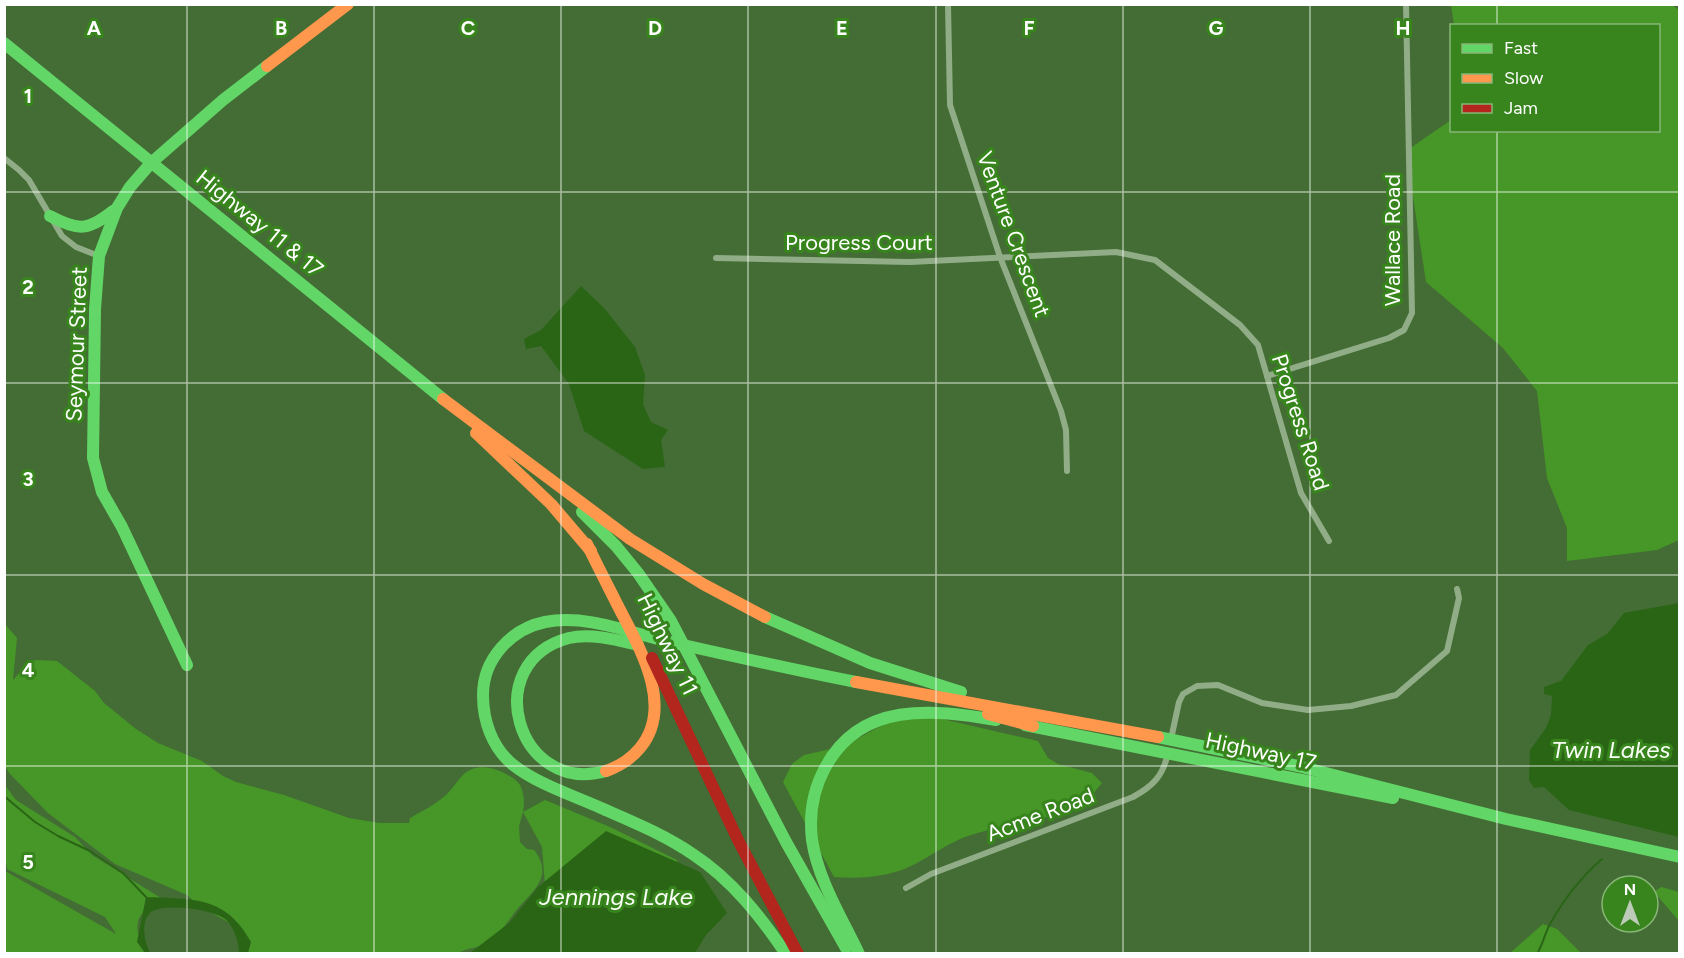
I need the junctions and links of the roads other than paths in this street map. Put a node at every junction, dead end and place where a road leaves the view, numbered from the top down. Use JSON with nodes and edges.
{"nodes":[{"id":1,"x":348,"y":4,"type":"edge"},
{"id":2,"x":948,"y":4,"type":"edge"},
{"id":3,"x":1406,"y":4,"type":"edge"},
{"id":4,"x":4,"y":43,"type":"edge"},
{"id":5,"x":4,"y":158,"type":"edge"},
{"id":6,"x":151,"y":163,"type":"junction"},
{"id":7,"x":117,"y":208,"type":"junction"},
{"id":8,"x":50,"y":216,"type":"junction"},
{"id":9,"x":99,"y":256,"type":"junction"},
{"id":10,"x":1000,"y":257,"type":"junction"},
{"id":11,"x":717,"y":258,"type":"dead end"},
{"id":12,"x":1267,"y":375,"type":"junction"},
{"id":13,"x":488,"y":438,"type":"junction"},
{"id":14,"x":1067,"y":471,"type":"dead end"},
{"id":15,"x":1329,"y":541,"type":"dead end"},
{"id":16,"x":586,"y":544,"type":"junction"},
{"id":17,"x":1457,"y":588,"type":"dead end"},
{"id":18,"x":597,"y":632,"type":"junction"},
{"id":19,"x":187,"y":665,"type":"dead end"},
{"id":20,"x":1035,"y":719,"type":"junction"},
{"id":21,"x":1171,"y":739,"type":"junction"},
{"id":22,"x":1168,"y":753,"type":"junction"},
{"id":23,"x":1482,"y":813,"type":"junction"},
{"id":24,"x":1680,"y":857,"type":"edge"},
{"id":25,"x":906,"y":888,"type":"dead end"},
{"id":26,"x":786,"y":954,"type":"edge"},
{"id":27,"x":798,"y":954,"type":"edge"},
{"id":28,"x":849,"y":954,"type":"edge"},
{"id":29,"x":859,"y":954,"type":"edge"}],
"edges":[{"from":1,"to":6,"type":"main road","name":"Seymour Street"},
{"from":2,"to":10,"type":"street","name":"Venture Crescent"},
{"from":3,"to":12,"type":"street","name":"Wallace Road"},
{"from":4,"to":6,"type":"main road","name":"Highway 11 & 17"},
{"from":5,"to":8,"type":"street"},
{"from":6,"to":7,"type":"main road","name":"Seymour Street"},
{"from":6,"to":13,"type":"main road","name":"Highway 11 & 17"},
{"from":7,"to":8,"type":"main road"},
{"from":7,"to":9,"type":"main road","name":"Seymour Street"},
{"from":8,"to":9,"type":"street"},
{"from":9,"to":19,"type":"main road","name":"Seymour Street"},
{"from":10,"to":11,"type":"street","name":"Progress Court"},
{"from":10,"to":12,"type":"street","name":"Progress Road"},
{"from":10,"to":14,"type":"street","name":"Venture Crescent"},
{"from":12,"to":15,"type":"street","name":"Progress Road"},
{"from":13,"to":16,"type":"main road","name":"Highway 11"},
{"from":13,"to":20,"type":"main road"},
{"from":13,"to":28,"type":"main road","name":"Highway 11"},
{"from":16,"to":18,"type":"main road"},
{"from":16,"to":27,"type":"main road","name":"Highway 11"},
{"from":17,"to":21,"type":"street"},
{"from":18,"to":20,"type":"main road"},
{"from":18,"to":26,"type":"main road"},
{"from":20,"to":21,"type":"main road","name":"Highway 17"},
{"from":20,"to":22,"type":"main road","name":"Highway 17"},
{"from":20,"to":29,"type":"main road"},
{"from":21,"to":22,"type":"main road"},
{"from":21,"to":23,"type":"main road","name":"Highway 17"},
{"from":22,"to":23,"type":"main road","name":"Highway 17"},
{"from":22,"to":25,"type":"street","name":"Acme Road"},
{"from":23,"to":24,"type":"main road","name":"Highway 17"}]}
